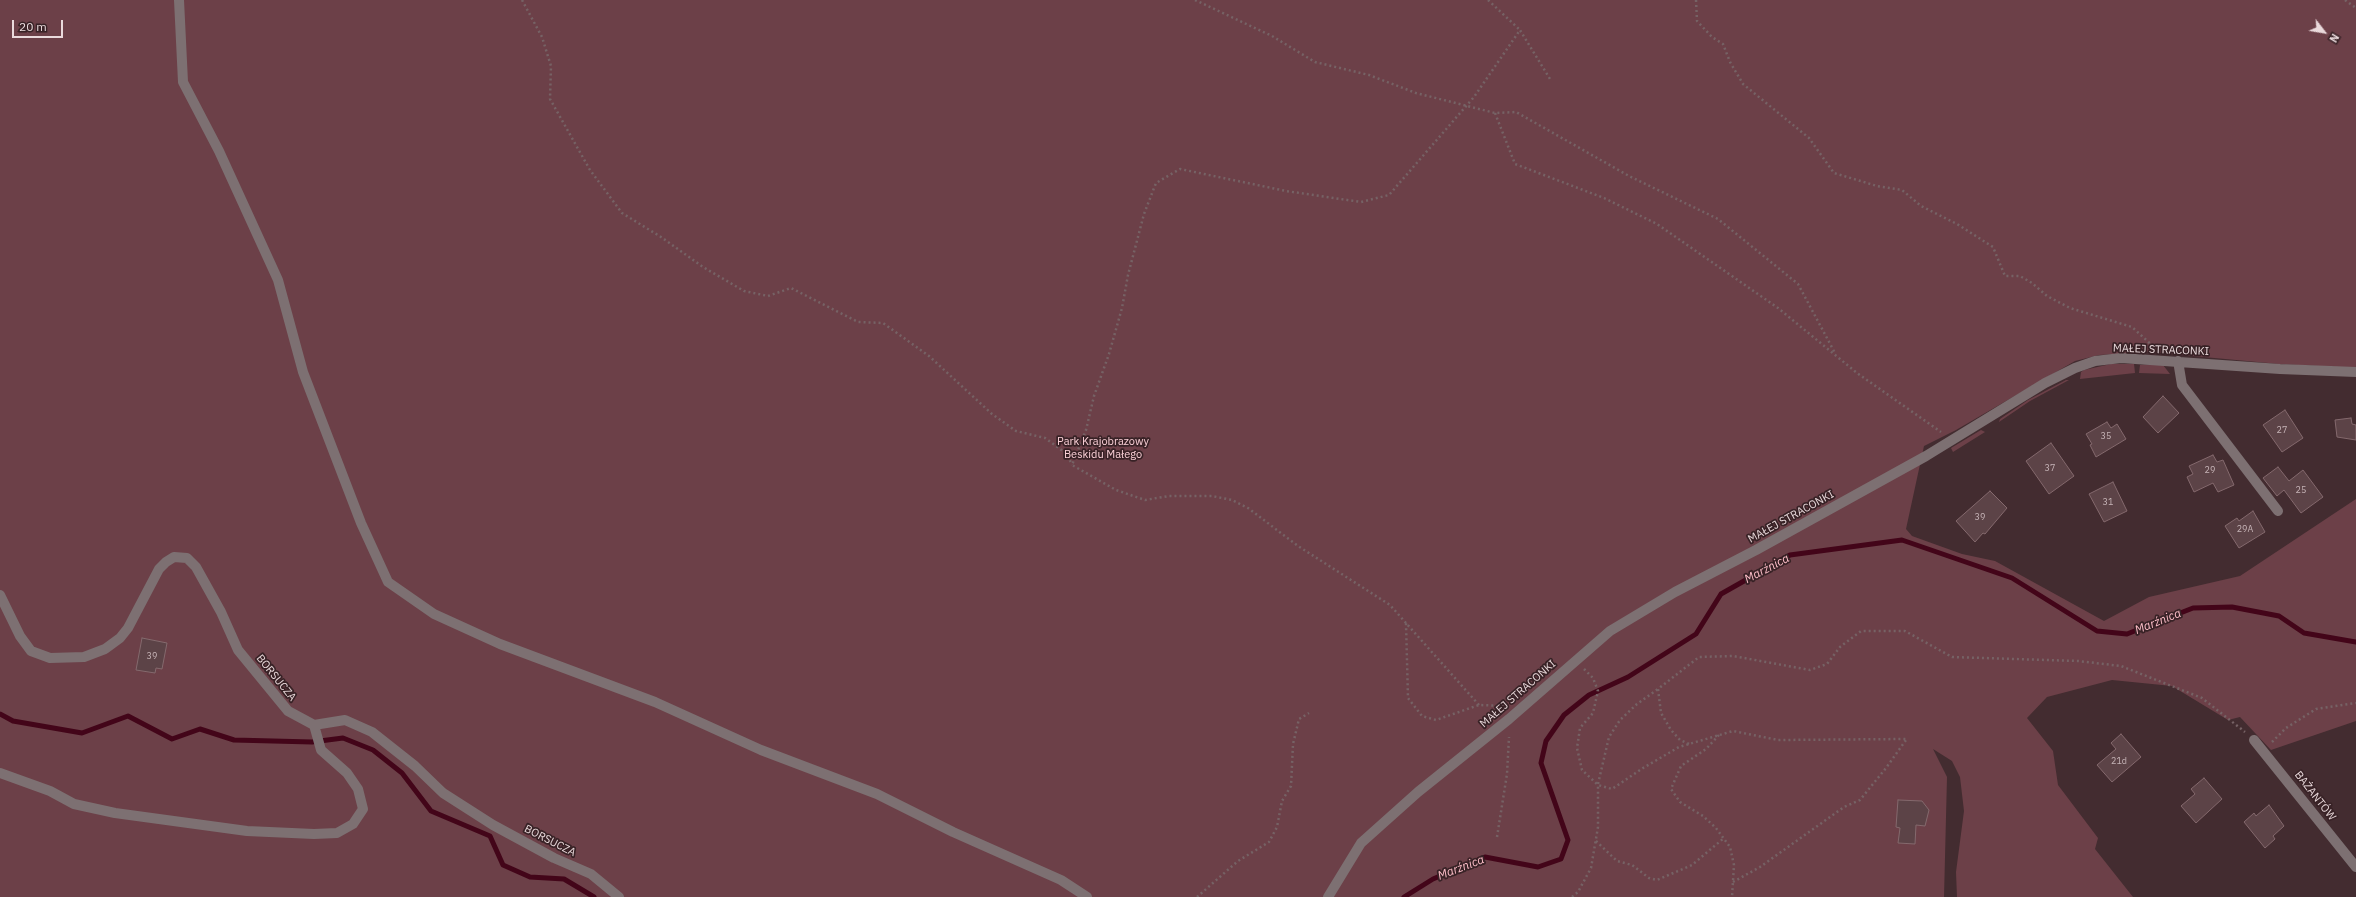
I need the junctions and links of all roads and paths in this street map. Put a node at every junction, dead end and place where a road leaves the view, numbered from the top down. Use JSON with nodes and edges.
{"nodes":[{"id":1,"x":179,"y":0,"type":"edge"},
{"id":2,"x":522,"y":0,"type":"edge"},
{"id":3,"x":1195,"y":0,"type":"edge"},
{"id":4,"x":1488,"y":0,"type":"edge"},
{"id":5,"x":1696,"y":0,"type":"edge"},
{"id":6,"x":2345,"y":0,"type":"edge"},
{"id":7,"x":2356,"y":8,"type":"edge"},
{"id":8,"x":1520,"y":30,"type":"junction"},
{"id":9,"x":1550,"y":80,"type":"dead end"},
{"id":10,"x":1467,"y":106,"type":"junction"},
{"id":11,"x":1495,"y":113,"type":"junction"},
{"id":12,"x":1835,"y":353,"type":"junction"},
{"id":13,"x":2157,"y":360,"type":"junction"},
{"id":14,"x":2178,"y":361,"type":"junction"},
{"id":15,"x":2356,"y":372,"type":"edge"},
{"id":16,"x":1956,"y":438,"type":"junction"},
{"id":17,"x":1072,"y":465,"type":"junction"},
{"id":18,"x":2278,"y":511,"type":"dead end"},
{"id":19,"x":0,"y":595,"type":"edge"},
{"id":20,"x":1406,"y":623,"type":"junction"},
{"id":21,"x":1575,"y":660,"type":"junction"},
{"id":22,"x":1658,"y":689,"type":"junction"},
{"id":23,"x":2356,"y":703,"type":"edge"},
{"id":24,"x":1479,"y":705,"type":"junction"},
{"id":25,"x":1518,"y":711,"type":"junction"},
{"id":26,"x":1309,"y":713,"type":"dead end"},
{"id":27,"x":1509,"y":719,"type":"junction"},
{"id":28,"x":314,"y":725,"type":"junction"},
{"id":29,"x":1719,"y":735,"type":"junction"},
{"id":30,"x":2254,"y":740,"type":"joint"},
{"id":31,"x":1689,"y":744,"type":"junction"},
{"id":32,"x":2263,"y":750,"type":"junction"},
{"id":33,"x":0,"y":773,"type":"edge"},
{"id":34,"x":1598,"y":785,"type":"junction"},
{"id":35,"x":1497,"y":837,"type":"dead end"},
{"id":36,"x":1724,"y":838,"type":"junction"},
{"id":37,"x":1596,"y":841,"type":"junction"},
{"id":38,"x":2356,"y":867,"type":"edge"},
{"id":39,"x":1733,"y":882,"type":"junction"},
{"id":40,"x":619,"y":897,"type":"edge"},
{"id":41,"x":1087,"y":897,"type":"edge"},
{"id":42,"x":1196,"y":897,"type":"edge"},
{"id":43,"x":1328,"y":897,"type":"edge"},
{"id":44,"x":1572,"y":897,"type":"edge"},
{"id":45,"x":1732,"y":897,"type":"edge"}],
"edges":[{"from":1,"to":41,"type":"street"},
{"from":2,"to":17,"type":"path"},
{"from":3,"to":10,"type":"path"},
{"from":4,"to":8,"type":"path"},
{"from":5,"to":13,"type":"path"},
{"from":6,"to":7,"type":"path"},
{"from":8,"to":9,"type":"path"},
{"from":8,"to":10,"type":"path"},
{"from":10,"to":11,"type":"path"},
{"from":10,"to":17,"type":"path"},
{"from":11,"to":12,"type":"path"},
{"from":11,"to":12,"type":"path"},
{"from":12,"to":16,"type":"path"},
{"from":13,"to":14,"type":"street","name":"MAŁEJ STRACONKI"},
{"from":13,"to":16,"type":"street","name":"MAŁEJ STRACONKI"},
{"from":14,"to":15,"type":"street","name":"MAŁEJ STRACONKI"},
{"from":14,"to":18,"type":"street"},
{"from":16,"to":21,"type":"street","name":"MAŁEJ STRACONKI"},
{"from":17,"to":20,"type":"path"},
{"from":19,"to":28,"type":"street","name":"BORSUCZA"},
{"from":20,"to":24,"type":"path"},
{"from":20,"to":24,"type":"path"},
{"from":21,"to":25,"type":"street","name":"MAŁEJ STRACONKI"},
{"from":21,"to":34,"type":"path"},
{"from":22,"to":30,"type":"path"},
{"from":22,"to":31,"type":"path"},
{"from":22,"to":34,"type":"path"},
{"from":23,"to":32,"type":"path"},
{"from":24,"to":25,"type":"path"},
{"from":25,"to":27,"type":"street","name":"MAŁEJ STRACONKI"},
{"from":26,"to":42,"type":"path"},
{"from":27,"to":35,"type":"path"},
{"from":27,"to":43,"type":"street","name":"MAŁEJ STRACONKI"},
{"from":28,"to":33,"type":"street"},
{"from":28,"to":40,"type":"street","name":"BORSUCZA"},
{"from":29,"to":31,"type":"path"},
{"from":29,"to":36,"type":"path"},
{"from":29,"to":39,"type":"path"},
{"from":30,"to":32,"type":"street","name":"BAŻANTÓW"},
{"from":31,"to":34,"type":"path"},
{"from":32,"to":38,"type":"street","name":"BAŻANTÓW"},
{"from":34,"to":37,"type":"path"},
{"from":36,"to":37,"type":"path"},
{"from":36,"to":39,"type":"path"},
{"from":37,"to":44,"type":"path"},
{"from":39,"to":45,"type":"path"}]}
